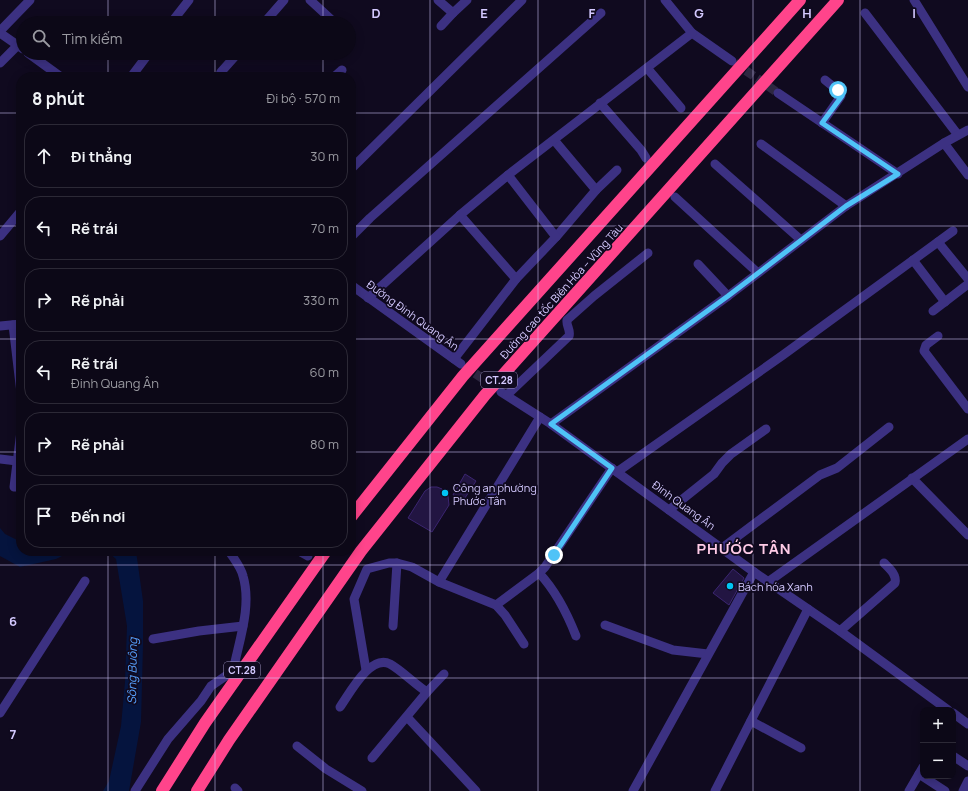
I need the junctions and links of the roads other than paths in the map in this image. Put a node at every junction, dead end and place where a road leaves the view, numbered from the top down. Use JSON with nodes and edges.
{"nodes":[{"id":1,"x":30,"y":0,"type":"edge"},
{"id":2,"x":190,"y":0,"type":"edge"},
{"id":3,"x":284,"y":0,"type":"edge"},
{"id":4,"x":310,"y":0,"type":"edge"},
{"id":5,"x":438,"y":0,"type":"edge"},
{"id":6,"x":467,"y":0,"type":"edge"},
{"id":7,"x":522,"y":0,"type":"edge"},
{"id":8,"x":665,"y":0,"type":"edge"},
{"id":9,"x":800,"y":0,"type":"edge"},
{"id":10,"x":838,"y":0,"type":"edge"},
{"id":11,"x":914,"y":0,"type":"edge"},
{"id":12,"x":865,"y":12,"type":"dead end"},
{"id":13,"x":453,"y":13,"type":"junction"},
{"id":14,"x":601,"y":13,"type":"dead end"},
{"id":15,"x":177,"y":16,"type":"edge"},
{"id":16,"x":270,"y":16,"type":"edge"},
{"id":17,"x":327,"y":16,"type":"edge"},
{"id":18,"x":441,"y":26,"type":"dead end"},
{"id":19,"x":0,"y":32,"type":"edge"},
{"id":20,"x":692,"y":33,"type":"junction"},
{"id":21,"x":16,"y":44,"type":"edge"},
{"id":22,"x":16,"y":50,"type":"edge"},
{"id":23,"x":38,"y":60,"type":"edge"},
{"id":24,"x":144,"y":60,"type":"edge"},
{"id":25,"x":232,"y":60,"type":"edge"},
{"id":26,"x":732,"y":61,"type":"tunnel mouth"},
{"id":27,"x":0,"y":62,"type":"edge"},
{"id":28,"x":647,"y":68,"type":"junction"},
{"id":29,"x":342,"y":70,"type":"dead end"},
{"id":30,"x":54,"y":72,"type":"edge"},
{"id":31,"x":135,"y":72,"type":"edge"},
{"id":32,"x":221,"y":72,"type":"edge"},
{"id":33,"x":340,"y":72,"type":"edge"},
{"id":34,"x":825,"y":80,"type":"dead end"},
{"id":35,"x":968,"y":87,"type":"edge"},
{"id":36,"x":778,"y":93,"type":"tunnel mouth"},
{"id":37,"x":600,"y":103,"type":"junction"},
{"id":38,"x":681,"y":108,"type":"dead end"},
{"id":39,"x":822,"y":123,"type":"junction"},
{"id":40,"x":968,"y":130,"type":"edge"},
{"id":41,"x":958,"y":135,"type":"junction"},
{"id":42,"x":554,"y":140,"type":"junction"},
{"id":43,"x":944,"y":143,"type":"junction"},
{"id":44,"x":761,"y":144,"type":"dead end"},
{"id":45,"x":646,"y":158,"type":"dead end"},
{"id":46,"x":356,"y":164,"type":"edge"},
{"id":47,"x":715,"y":164,"type":"dead end"},
{"id":48,"x":617,"y":170,"type":"dead end"},
{"id":49,"x":898,"y":174,"type":"junction"},
{"id":50,"x":508,"y":175,"type":"junction"},
{"id":51,"x":968,"y":175,"type":"edge"},
{"id":52,"x":596,"y":190,"type":"junction"},
{"id":53,"x":675,"y":197,"type":"dead end"},
{"id":54,"x":846,"y":206,"type":"junction"},
{"id":55,"x":460,"y":215,"type":"junction"},
{"id":56,"x":16,"y":217,"type":"edge"},
{"id":57,"x":953,"y":231,"type":"dead end"},
{"id":58,"x":356,"y":233,"type":"edge"},
{"id":59,"x":0,"y":236,"type":"edge"},
{"id":60,"x":556,"y":237,"type":"junction"},
{"id":61,"x":802,"y":240,"type":"junction"},
{"id":62,"x":938,"y":242,"type":"junction"},
{"id":63,"x":648,"y":253,"type":"dead end"},
{"id":64,"x":913,"y":260,"type":"junction"},
{"id":65,"x":698,"y":264,"type":"dead end"},
{"id":66,"x":758,"y":273,"type":"junction"},
{"id":67,"x":516,"y":279,"type":"junction"},
{"id":68,"x":968,"y":279,"type":"edge"},
{"id":69,"x":968,"y":284,"type":"edge"},
{"id":70,"x":356,"y":289,"type":"edge"},
{"id":71,"x":728,"y":296,"type":"junction"},
{"id":72,"x":368,"y":298,"type":"junction"},
{"id":73,"x":945,"y":302,"type":"junction"},
{"id":74,"x":933,"y":310,"type":"dead end"},
{"id":75,"x":16,"y":325,"type":"edge"},
{"id":76,"x":0,"y":326,"type":"edge"},
{"id":77,"x":938,"y":336,"type":"dead end"},
{"id":78,"x":968,"y":409,"type":"edge"},
{"id":79,"x":540,"y":417,"type":"junction"},
{"id":80,"x":551,"y":424,"type":"junction"},
{"id":81,"x":889,"y":427,"type":"dead end"},
{"id":82,"x":766,"y":429,"type":"dead end"},
{"id":83,"x":968,"y":439,"type":"edge"},
{"id":84,"x":0,"y":459,"type":"edge"},
{"id":85,"x":16,"y":461,"type":"edge"},
{"id":86,"x":615,"y":470,"type":"junction"},
{"id":87,"x":912,"y":478,"type":"junction"},
{"id":88,"x":670,"y":510,"type":"junction"},
{"id":89,"x":356,"y":511,"type":"edge"},
{"id":90,"x":968,"y":535,"type":"edge"},
{"id":91,"x":722,"y":548,"type":"junction"},
{"id":92,"x":232,"y":556,"type":"edge"},
{"id":93,"x":322,"y":556,"type":"edge"},
{"id":94,"x":396,"y":563,"type":"junction"},
{"id":95,"x":884,"y":563,"type":"dead end"},
{"id":96,"x":754,"y":572,"type":"junction"},
{"id":97,"x":539,"y":573,"type":"junction"},
{"id":98,"x":85,"y":581,"type":"dead end"},
{"id":99,"x":439,"y":582,"type":"junction"},
{"id":100,"x":768,"y":582,"type":"junction"},
{"id":101,"x":496,"y":605,"type":"junction"},
{"id":102,"x":808,"y":609,"type":"junction"},
{"id":103,"x":605,"y":625,"type":"dead end"},
{"id":104,"x":243,"y":626,"type":"junction"},
{"id":105,"x":393,"y":626,"type":"dead end"},
{"id":106,"x":840,"y":631,"type":"junction"},
{"id":107,"x":576,"y":636,"type":"dead end"},
{"id":108,"x":153,"y":639,"type":"dead end"},
{"id":109,"x":524,"y":644,"type":"dead end"},
{"id":110,"x":708,"y":654,"type":"junction"},
{"id":111,"x":366,"y":670,"type":"junction"},
{"id":112,"x":444,"y":674,"type":"dead end"},
{"id":113,"x":427,"y":692,"type":"junction"},
{"id":114,"x":340,"y":707,"type":"dead end"},
{"id":115,"x":944,"y":707,"type":"edge"},
{"id":116,"x":0,"y":713,"type":"edge"},
{"id":117,"x":956,"y":716,"type":"edge"},
{"id":118,"x":407,"y":717,"type":"junction"},
{"id":119,"x":751,"y":721,"type":"junction"},
{"id":120,"x":968,"y":724,"type":"edge"},
{"id":121,"x":297,"y":746,"type":"dead end"},
{"id":122,"x":802,"y":748,"type":"dead end"},
{"id":123,"x":372,"y":758,"type":"dead end"},
{"id":124,"x":956,"y":758,"type":"edge"},
{"id":125,"x":968,"y":766,"type":"edge"},
{"id":126,"x":920,"y":773,"type":"edge"},
{"id":127,"x":931,"y":779,"type":"edge"},
{"id":128,"x":968,"y":781,"type":"edge"},
{"id":129,"x":135,"y":791,"type":"edge"},
{"id":130,"x":162,"y":791,"type":"edge"},
{"id":131,"x":197,"y":791,"type":"edge"},
{"id":132,"x":362,"y":791,"type":"edge"},
{"id":133,"x":476,"y":791,"type":"edge"},
{"id":134,"x":633,"y":791,"type":"edge"},
{"id":135,"x":715,"y":791,"type":"edge"},
{"id":136,"x":909,"y":791,"type":"edge"},
{"id":137,"x":945,"y":791,"type":"edge"},
{"id":138,"x":962,"y":791,"type":"edge"}],
"edges":[{"from":1,"to":19,"type":"street"},
{"from":2,"to":15,"type":"street"},
{"from":3,"to":16,"type":"street"},
{"from":4,"to":17,"type":"street"},
{"from":5,"to":13,"type":"street"},
{"from":6,"to":13,"type":"street"},
{"from":7,"to":46,"type":"street"},
{"from":8,"to":20,"type":"street"},
{"from":9,"to":89,"type":"highway","name":"Đường cao tốc Biên Hòa – Vũng Tàu","number":"CT.28"},
{"from":10,"to":131,"type":"highway","name":"Đường cao tốc Biên Hòa – Vũng Tàu","number":"CT.28"},
{"from":11,"to":35,"type":"street"},
{"from":12,"to":41,"type":"street"},
{"from":13,"to":18,"type":"street"},
{"from":14,"to":58,"type":"street"},
{"from":19,"to":21,"type":"street"},
{"from":20,"to":26,"type":"street"},
{"from":20,"to":28,"type":"street"},
{"from":22,"to":27,"type":"street"},
{"from":23,"to":30,"type":"street"},
{"from":24,"to":31,"type":"street"},
{"from":25,"to":32,"type":"street"},
{"from":28,"to":37,"type":"street"},
{"from":28,"to":38,"type":"street"},
{"from":29,"to":33,"type":"street"},
{"from":34,"to":39,"type":"street"},
{"from":36,"to":39,"type":"street"},
{"from":37,"to":42,"type":"street"},
{"from":37,"to":45,"type":"street"},
{"from":39,"to":49,"type":"street"},
{"from":40,"to":41,"type":"street"},
{"from":41,"to":43,"type":"street"},
{"from":42,"to":50,"type":"street"},
{"from":42,"to":52,"type":"street"},
{"from":43,"to":49,"type":"street"},
{"from":43,"to":51,"type":"street"},
{"from":44,"to":54,"type":"street"},
{"from":47,"to":61,"type":"street"},
{"from":48,"to":52,"type":"street"},
{"from":49,"to":54,"type":"street"},
{"from":50,"to":55,"type":"street"},
{"from":50,"to":60,"type":"street"},
{"from":52,"to":60,"type":"street"},
{"from":53,"to":66,"type":"street"},
{"from":54,"to":61,"type":"street"},
{"from":55,"to":67,"type":"street"},
{"from":55,"to":72,"type":"street"},
{"from":56,"to":59,"type":"street"},
{"from":57,"to":62,"type":"street"},
{"from":60,"to":67,"type":"street"},
{"from":61,"to":66,"type":"street"},
{"from":62,"to":64,"type":"street"},
{"from":62,"to":68,"type":"street"},
{"from":63,"to":79,"type":"street","name":"Đinh Quang Ân"},
{"from":64,"to":73,"type":"street"},
{"from":64,"to":86,"type":"street"},
{"from":65,"to":71,"type":"street"},
{"from":66,"to":71,"type":"street"},
{"from":67,"to":72,"type":"street","name":"Đường Đinh Quang Ân"},
{"from":69,"to":73,"type":"street"},
{"from":70,"to":72,"type":"street","name":"Đường Đinh Quang Ân"},
{"from":71,"to":80,"type":"street"},
{"from":73,"to":74,"type":"street"},
{"from":75,"to":76,"type":"street"},
{"from":77,"to":78,"type":"street"},
{"from":79,"to":80,"type":"street","name":"Đinh Quang Ân"},
{"from":79,"to":99,"type":"street"},
{"from":80,"to":86,"type":"street","name":"Đinh Quang Ân"},
{"from":81,"to":91,"type":"street"},
{"from":82,"to":88,"type":"street"},
{"from":83,"to":87,"type":"street"},
{"from":84,"to":85,"type":"street"},
{"from":86,"to":88,"type":"street","name":"Đinh Quang Ân"},
{"from":86,"to":97,"type":"street"},
{"from":87,"to":90,"type":"street"},
{"from":87,"to":100,"type":"street"},
{"from":88,"to":91,"type":"street","name":"Đinh Quang Ân"},
{"from":91,"to":96,"type":"street","name":"Đinh Quang Ân"},
{"from":92,"to":104,"type":"street"},
{"from":93,"to":130,"type":"highway","number":"CT.28"},
{"from":94,"to":99,"type":"street"},
{"from":94,"to":105,"type":"street"},
{"from":94,"to":111,"type":"street"},
{"from":95,"to":106,"type":"street"},
{"from":96,"to":100,"type":"street","name":"Đinh Quang Ân"},
{"from":96,"to":110,"type":"street"},
{"from":97,"to":101,"type":"street"},
{"from":97,"to":107,"type":"street"},
{"from":98,"to":116,"type":"street"},
{"from":99,"to":101,"type":"street"},
{"from":100,"to":102,"type":"street","name":"Đinh Quang Ân"},
{"from":101,"to":109,"type":"street"},
{"from":102,"to":106,"type":"street","name":"Đinh Quang Ân"},
{"from":102,"to":119,"type":"street"},
{"from":103,"to":110,"type":"street"},
{"from":104,"to":108,"type":"street"},
{"from":104,"to":129,"type":"street"},
{"from":106,"to":115,"type":"street","name":"Đinh Quang Ân"},
{"from":110,"to":134,"type":"street"},
{"from":111,"to":113,"type":"street"},
{"from":111,"to":114,"type":"street"},
{"from":112,"to":113,"type":"street"},
{"from":113,"to":118,"type":"street"},
{"from":117,"to":120,"type":"street"},
{"from":118,"to":123,"type":"street"},
{"from":118,"to":133,"type":"street"},
{"from":119,"to":122,"type":"street"},
{"from":119,"to":135,"type":"street"},
{"from":121,"to":132,"type":"street"},
{"from":124,"to":125,"type":"street"},
{"from":126,"to":136,"type":"street"},
{"from":127,"to":137,"type":"street"},
{"from":128,"to":138,"type":"street"}]}
